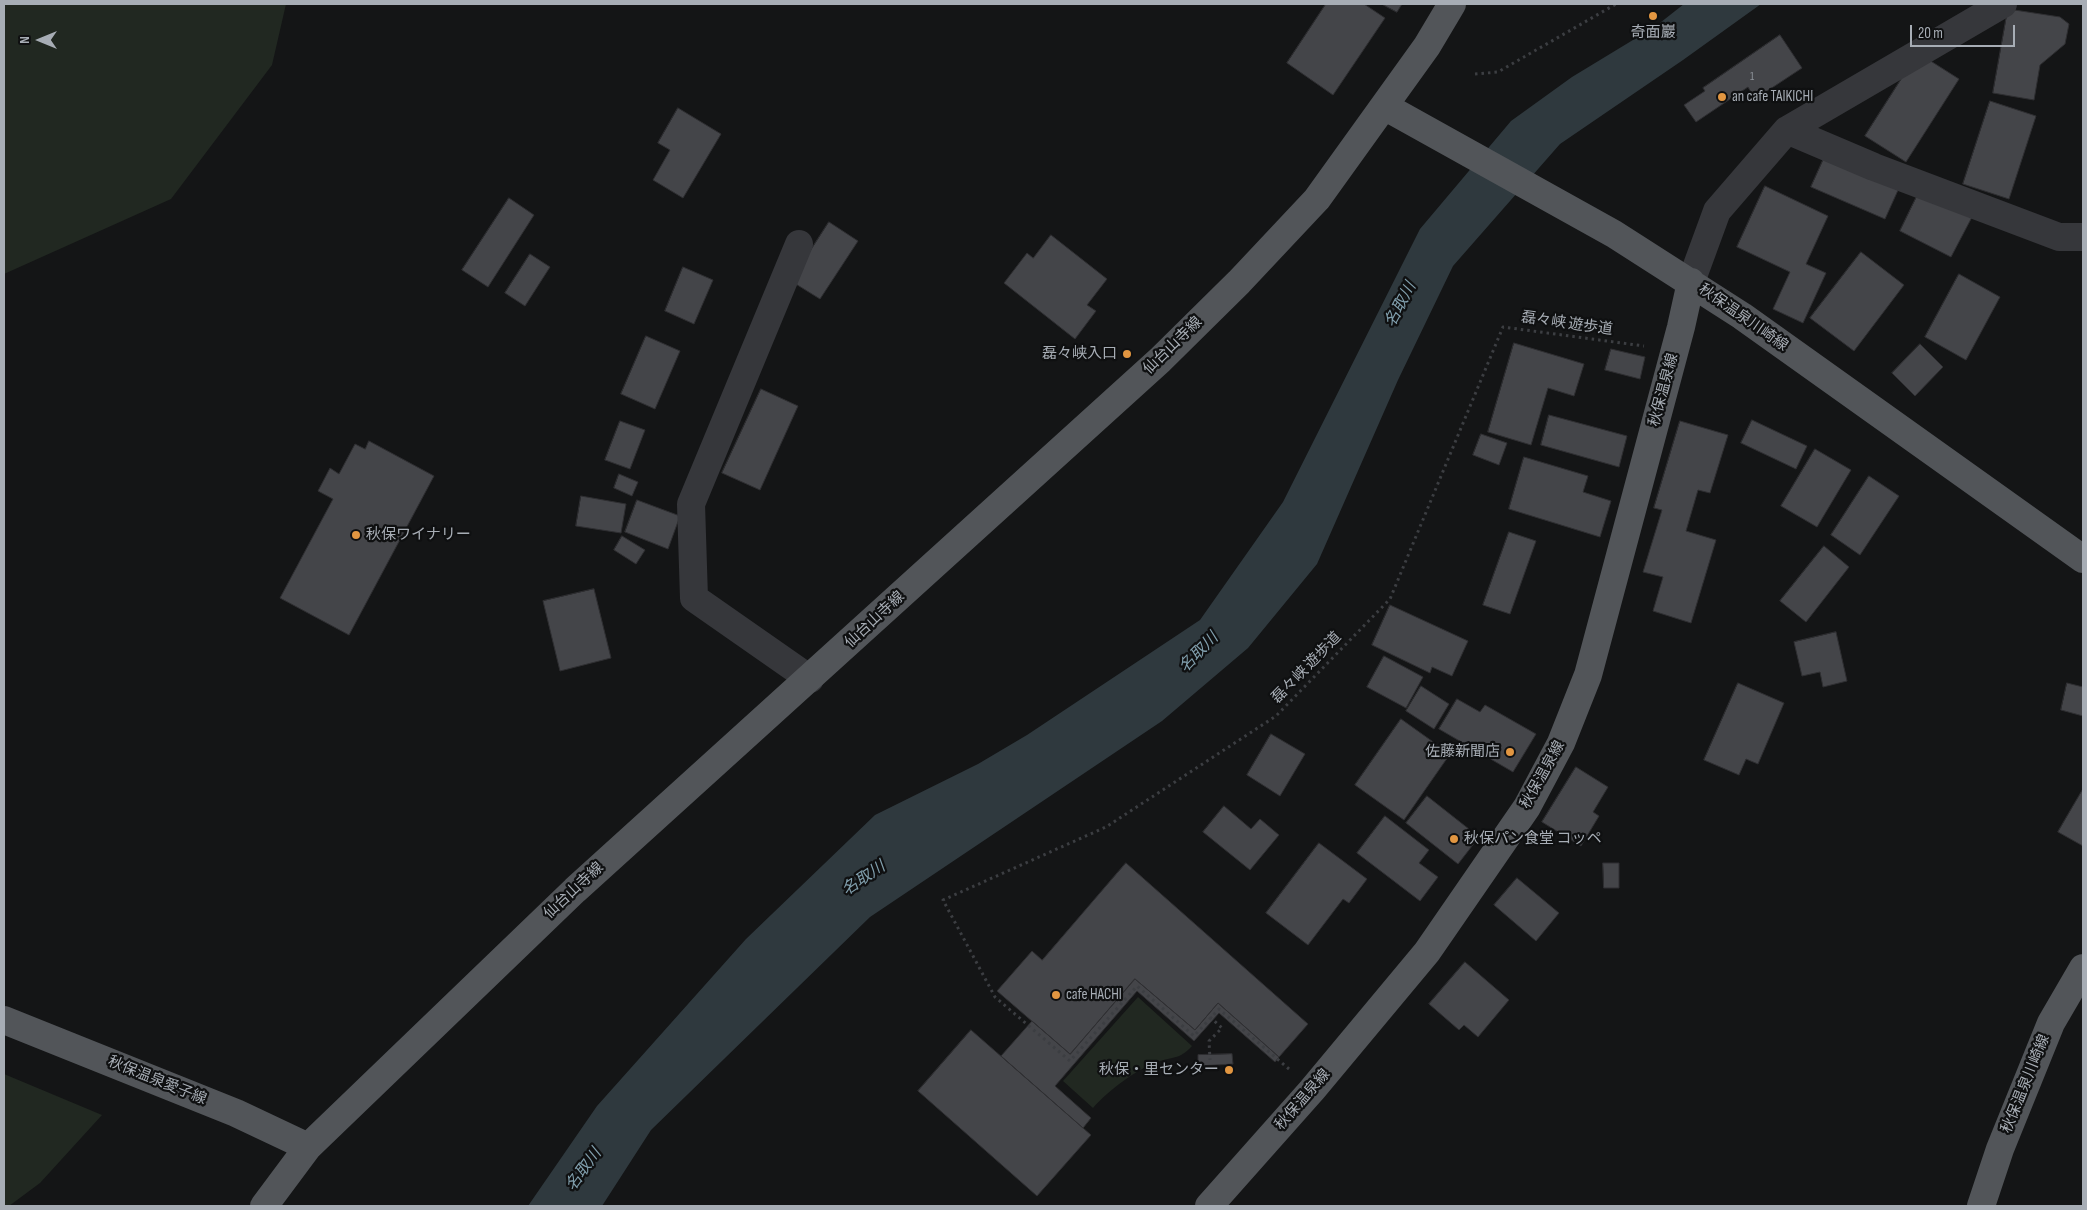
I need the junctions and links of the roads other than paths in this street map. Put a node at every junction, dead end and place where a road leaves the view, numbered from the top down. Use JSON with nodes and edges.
{"nodes":[{"id":1,"x":1452,"y":4,"type":"edge"},
{"id":2,"x":2003,"y":4,"type":"edge"},
{"id":3,"x":1384,"y":106,"type":"junction"},
{"id":4,"x":1788,"y":130,"type":"junction"},
{"id":5,"x":2083,"y":237,"type":"edge"},
{"id":6,"x":799,"y":244,"type":"dead end"},
{"id":7,"x":1691,"y":282,"type":"junction"},
{"id":8,"x":2083,"y":559,"type":"edge"},
{"id":9,"x":810,"y":679,"type":"junction"},
{"id":10,"x":2083,"y":968,"type":"edge"},
{"id":11,"x":4,"y":1020,"type":"edge"},
{"id":12,"x":308,"y":1147,"type":"junction"},
{"id":13,"x":264,"y":1206,"type":"edge"},
{"id":14,"x":1209,"y":1206,"type":"edge"},
{"id":15,"x":1981,"y":1206,"type":"edge"}],
"edges":[{"from":1,"to":3,"type":"main road","name":"仙台山寺線"},
{"from":2,"to":4,"type":"street"},
{"from":3,"to":7,"type":"main road","name":"秋保温泉川崎線"},
{"from":3,"to":9,"type":"main road","name":"仙台山寺線"},
{"from":4,"to":5,"type":"street"},
{"from":4,"to":7,"type":"street"},
{"from":6,"to":9,"type":"street"},
{"from":7,"to":8,"type":"main road","name":"秋保温泉川崎線"},
{"from":7,"to":14,"type":"main road","name":"秋保温泉線"},
{"from":9,"to":12,"type":"main road","name":"仙台山寺線"},
{"from":10,"to":15,"type":"main road","name":"秋保温泉川崎線"},
{"from":11,"to":12,"type":"main road","name":"秋保温泉愛子線"},
{"from":12,"to":13,"type":"main road","name":"仙台山寺線"}]}
